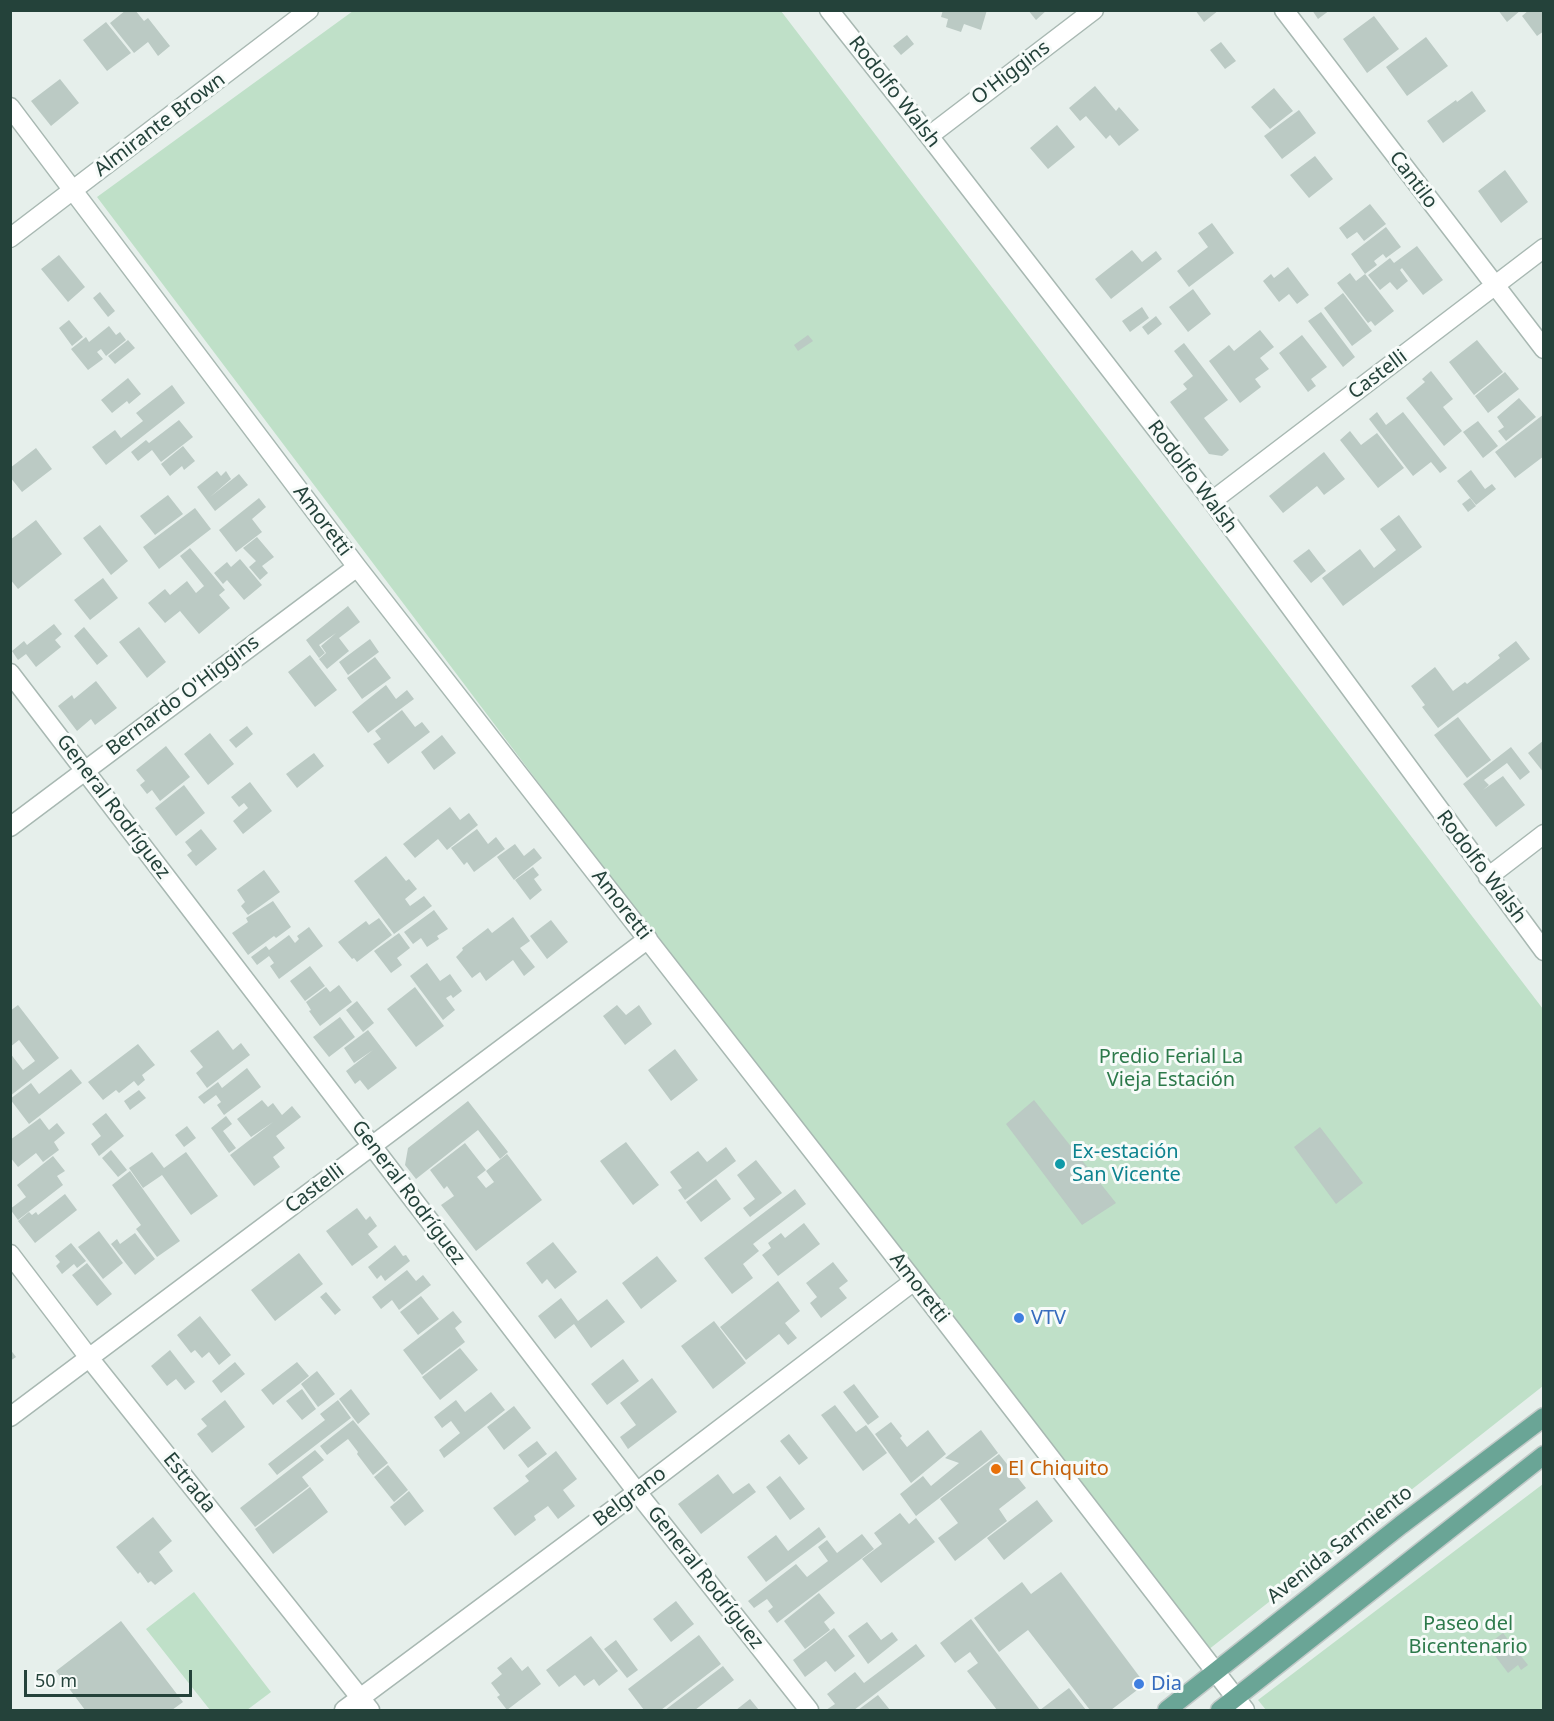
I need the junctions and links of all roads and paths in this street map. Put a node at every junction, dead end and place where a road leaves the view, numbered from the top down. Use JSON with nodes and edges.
{"nodes":[{"id":1,"x":309,"y":10,"type":"edge"},
{"id":2,"x":829,"y":10,"type":"edge"},
{"id":3,"x":1094,"y":10,"type":"edge"},
{"id":4,"x":1284,"y":10,"type":"edge"},
{"id":5,"x":10,"y":107,"type":"edge"},
{"id":6,"x":929,"y":136,"type":"junction"},
{"id":7,"x":73,"y":191,"type":"junction"},
{"id":8,"x":10,"y":238,"type":"edge"},
{"id":9,"x":1544,"y":248,"type":"edge"},
{"id":10,"x":1494,"y":286,"type":"junction"},
{"id":11,"x":1544,"y":349,"type":"edge"},
{"id":12,"x":1212,"y":501,"type":"junction"},
{"id":13,"x":357,"y":567,"type":"junction"},
{"id":14,"x":10,"y":673,"type":"edge"},
{"id":15,"x":85,"y":770,"type":"junction"},
{"id":16,"x":10,"y":827,"type":"edge"},
{"id":17,"x":1544,"y":834,"type":"edge"},
{"id":18,"x":1488,"y":877,"type":"junction"},
{"id":19,"x":648,"y":939,"type":"junction"},
{"id":20,"x":1544,"y":951,"type":"edge"},
{"id":21,"x":372,"y":1145,"type":"junction"},
{"id":22,"x":10,"y":1254,"type":"edge"},
{"id":23,"x":914,"y":1281,"type":"junction"},
{"id":24,"x":90,"y":1359,"type":"junction"},
{"id":25,"x":10,"y":1417,"type":"edge"},
{"id":26,"x":1544,"y":1417,"type":"edge"},
{"id":27,"x":1544,"y":1455,"type":"edge"},
{"id":28,"x":637,"y":1492,"type":"junction"},
{"id":29,"x":1215,"y":1673,"type":"junction"},
{"id":30,"x":365,"y":1705,"type":"edge"},
{"id":31,"x":1240,"y":1705,"type":"edge"},
{"id":32,"x":344,"y":1710,"type":"edge"},
{"id":33,"x":809,"y":1710,"type":"edge"},
{"id":34,"x":1167,"y":1710,"type":"edge"},
{"id":35,"x":1220,"y":1710,"type":"edge"}],
"edges":[{"from":1,"to":7,"type":"street","name":"Almirante Brown"},
{"from":2,"to":6,"type":"street","name":"Rodolfo Walsh"},
{"from":3,"to":6,"type":"street","name":"O'Higgins"},
{"from":4,"to":10,"type":"street","name":"Cantilo"},
{"from":5,"to":7,"type":"street","name":"Amoretti"},
{"from":6,"to":12,"type":"street","name":"Rodolfo Walsh"},
{"from":7,"to":8,"type":"street","name":"Almirante Brown"},
{"from":7,"to":13,"type":"street","name":"Amoretti"},
{"from":9,"to":10,"type":"street","name":"Castelli"},
{"from":10,"to":11,"type":"street","name":"Cantilo"},
{"from":10,"to":12,"type":"street","name":"Castelli"},
{"from":12,"to":18,"type":"street","name":"Rodolfo Walsh"},
{"from":13,"to":15,"type":"street","name":"Bernardo O'Higgins"},
{"from":13,"to":19,"type":"street","name":"Amoretti"},
{"from":14,"to":15,"type":"street","name":"General Rodríguez"},
{"from":15,"to":16,"type":"street","name":"Bernardo O'Higgins"},
{"from":15,"to":21,"type":"street","name":"General Rodríguez"},
{"from":17,"to":18,"type":"street"},
{"from":18,"to":20,"type":"street","name":"Rodolfo Walsh"},
{"from":19,"to":21,"type":"street","name":"Castelli"},
{"from":19,"to":23,"type":"street","name":"Amoretti"},
{"from":21,"to":24,"type":"street","name":"Castelli"},
{"from":21,"to":28,"type":"street","name":"General Rodríguez"},
{"from":22,"to":24,"type":"street","name":"Estrada"},
{"from":23,"to":28,"type":"street","name":"Belgrano"},
{"from":23,"to":29,"type":"street","name":"Amoretti"},
{"from":24,"to":25,"type":"street","name":"Castelli"},
{"from":24,"to":30,"type":"street","name":"Estrada"},
{"from":26,"to":29,"type":"main road","name":"Avenida Sarmiento"},
{"from":27,"to":31,"type":"main road"},
{"from":28,"to":30,"type":"street","name":"Belgrano"},
{"from":28,"to":33,"type":"street","name":"General Rodríguez"},
{"from":29,"to":31,"type":"street","name":"Amoretti"},
{"from":29,"to":34,"type":"main road","name":"Avenida Sarmiento"},
{"from":30,"to":32,"type":"street","name":"Belgrano"},
{"from":31,"to":35,"type":"main road"}]}
